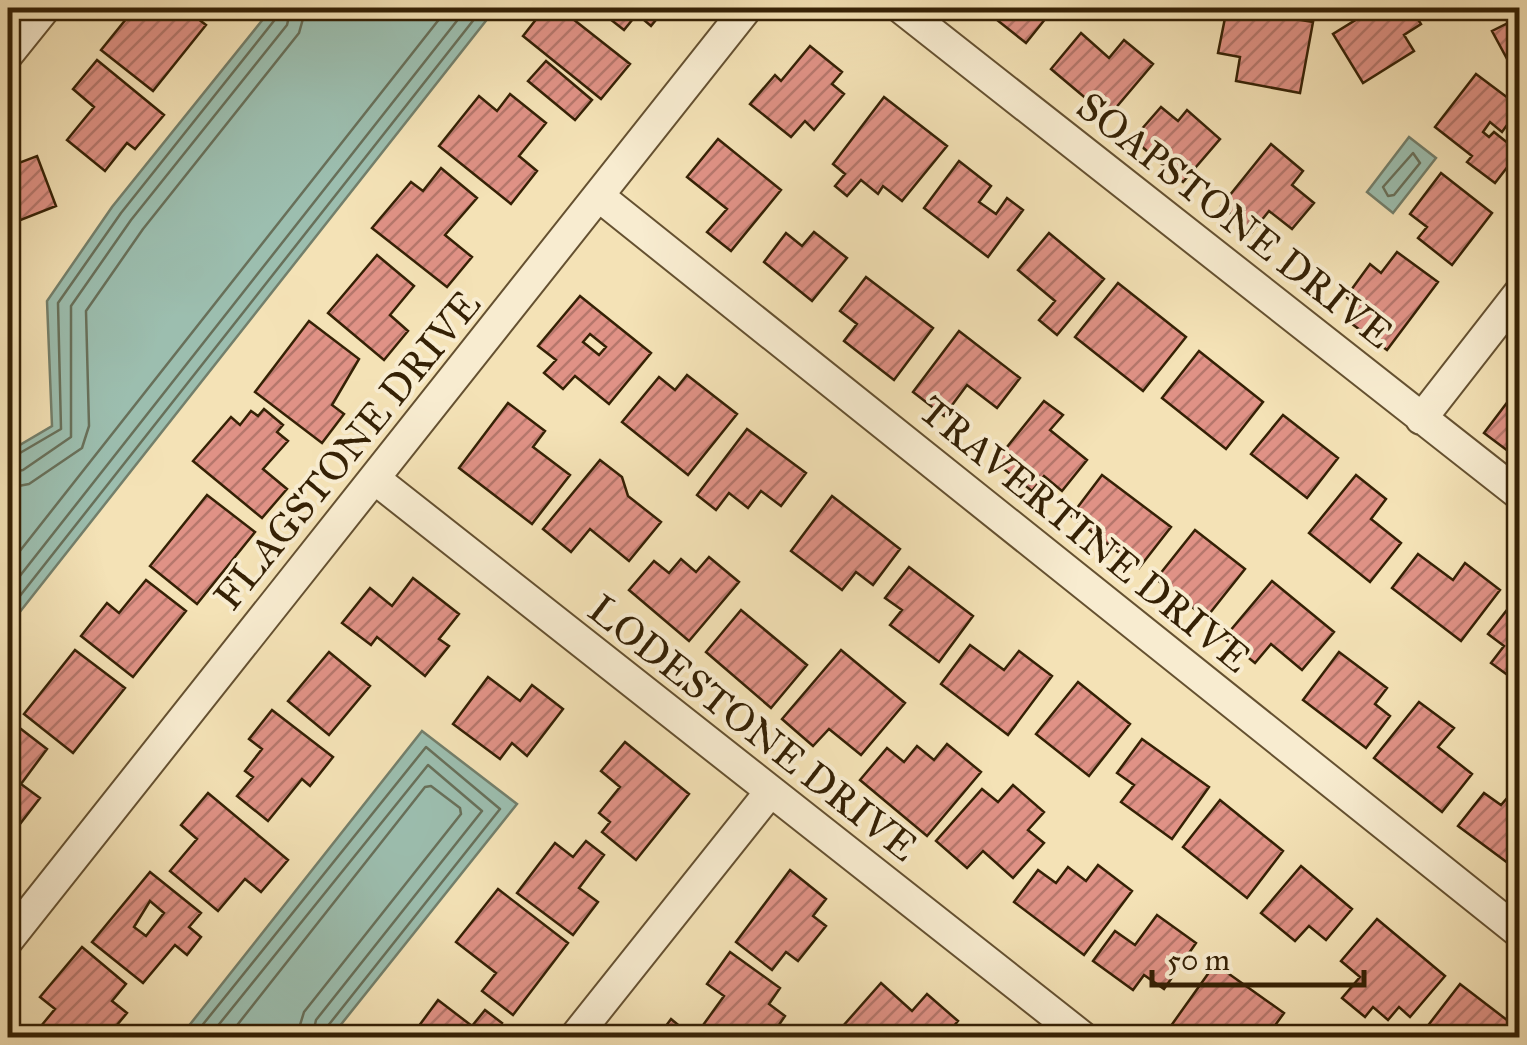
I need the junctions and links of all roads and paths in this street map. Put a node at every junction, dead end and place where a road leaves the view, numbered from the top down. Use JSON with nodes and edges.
{"nodes":[{"id":1,"x":45,"y":8,"type":"edge"},
{"id":2,"x":747,"y":8,"type":"edge"},
{"id":3,"x":901,"y":8,"type":"edge"},
{"id":4,"x":8,"y":54,"type":"edge"},
{"id":5,"x":600,"y":197,"type":"junction"},
{"id":6,"x":1520,"y":292,"type":"edge"},
{"id":7,"x":1421,"y":419,"type":"junction"},
{"id":8,"x":374,"y":480,"type":"junction"},
{"id":9,"x":1520,"y":495,"type":"edge"},
{"id":10,"x":770,"y":792,"type":"junction"},
{"id":11,"x":1520,"y":933,"type":"edge"},
{"id":12,"x":8,"y":940,"type":"edge"},
{"id":13,"x":574,"y":1038,"type":"edge"},
{"id":14,"x":1084,"y":1038,"type":"edge"}],
"edges":[{"from":1,"to":4,"type":"street"},
{"from":2,"to":5,"type":"street","name":"FLAGSTONE DRIVE"},
{"from":3,"to":7,"type":"street","name":"SOAPSTONE DRIVE"},
{"from":5,"to":8,"type":"street","name":"FLAGSTONE DRIVE"},
{"from":5,"to":11,"type":"street","name":"TRAVERTINE DRIVE"},
{"from":6,"to":7,"type":"street"},
{"from":7,"to":9,"type":"street","name":"SOAPSTONE DRIVE"},
{"from":8,"to":10,"type":"street","name":"LODESTONE DRIVE"},
{"from":8,"to":12,"type":"street","name":"FLAGSTONE DRIVE"},
{"from":10,"to":13,"type":"street"},
{"from":10,"to":14,"type":"street","name":"LODESTONE DRIVE"}]}
